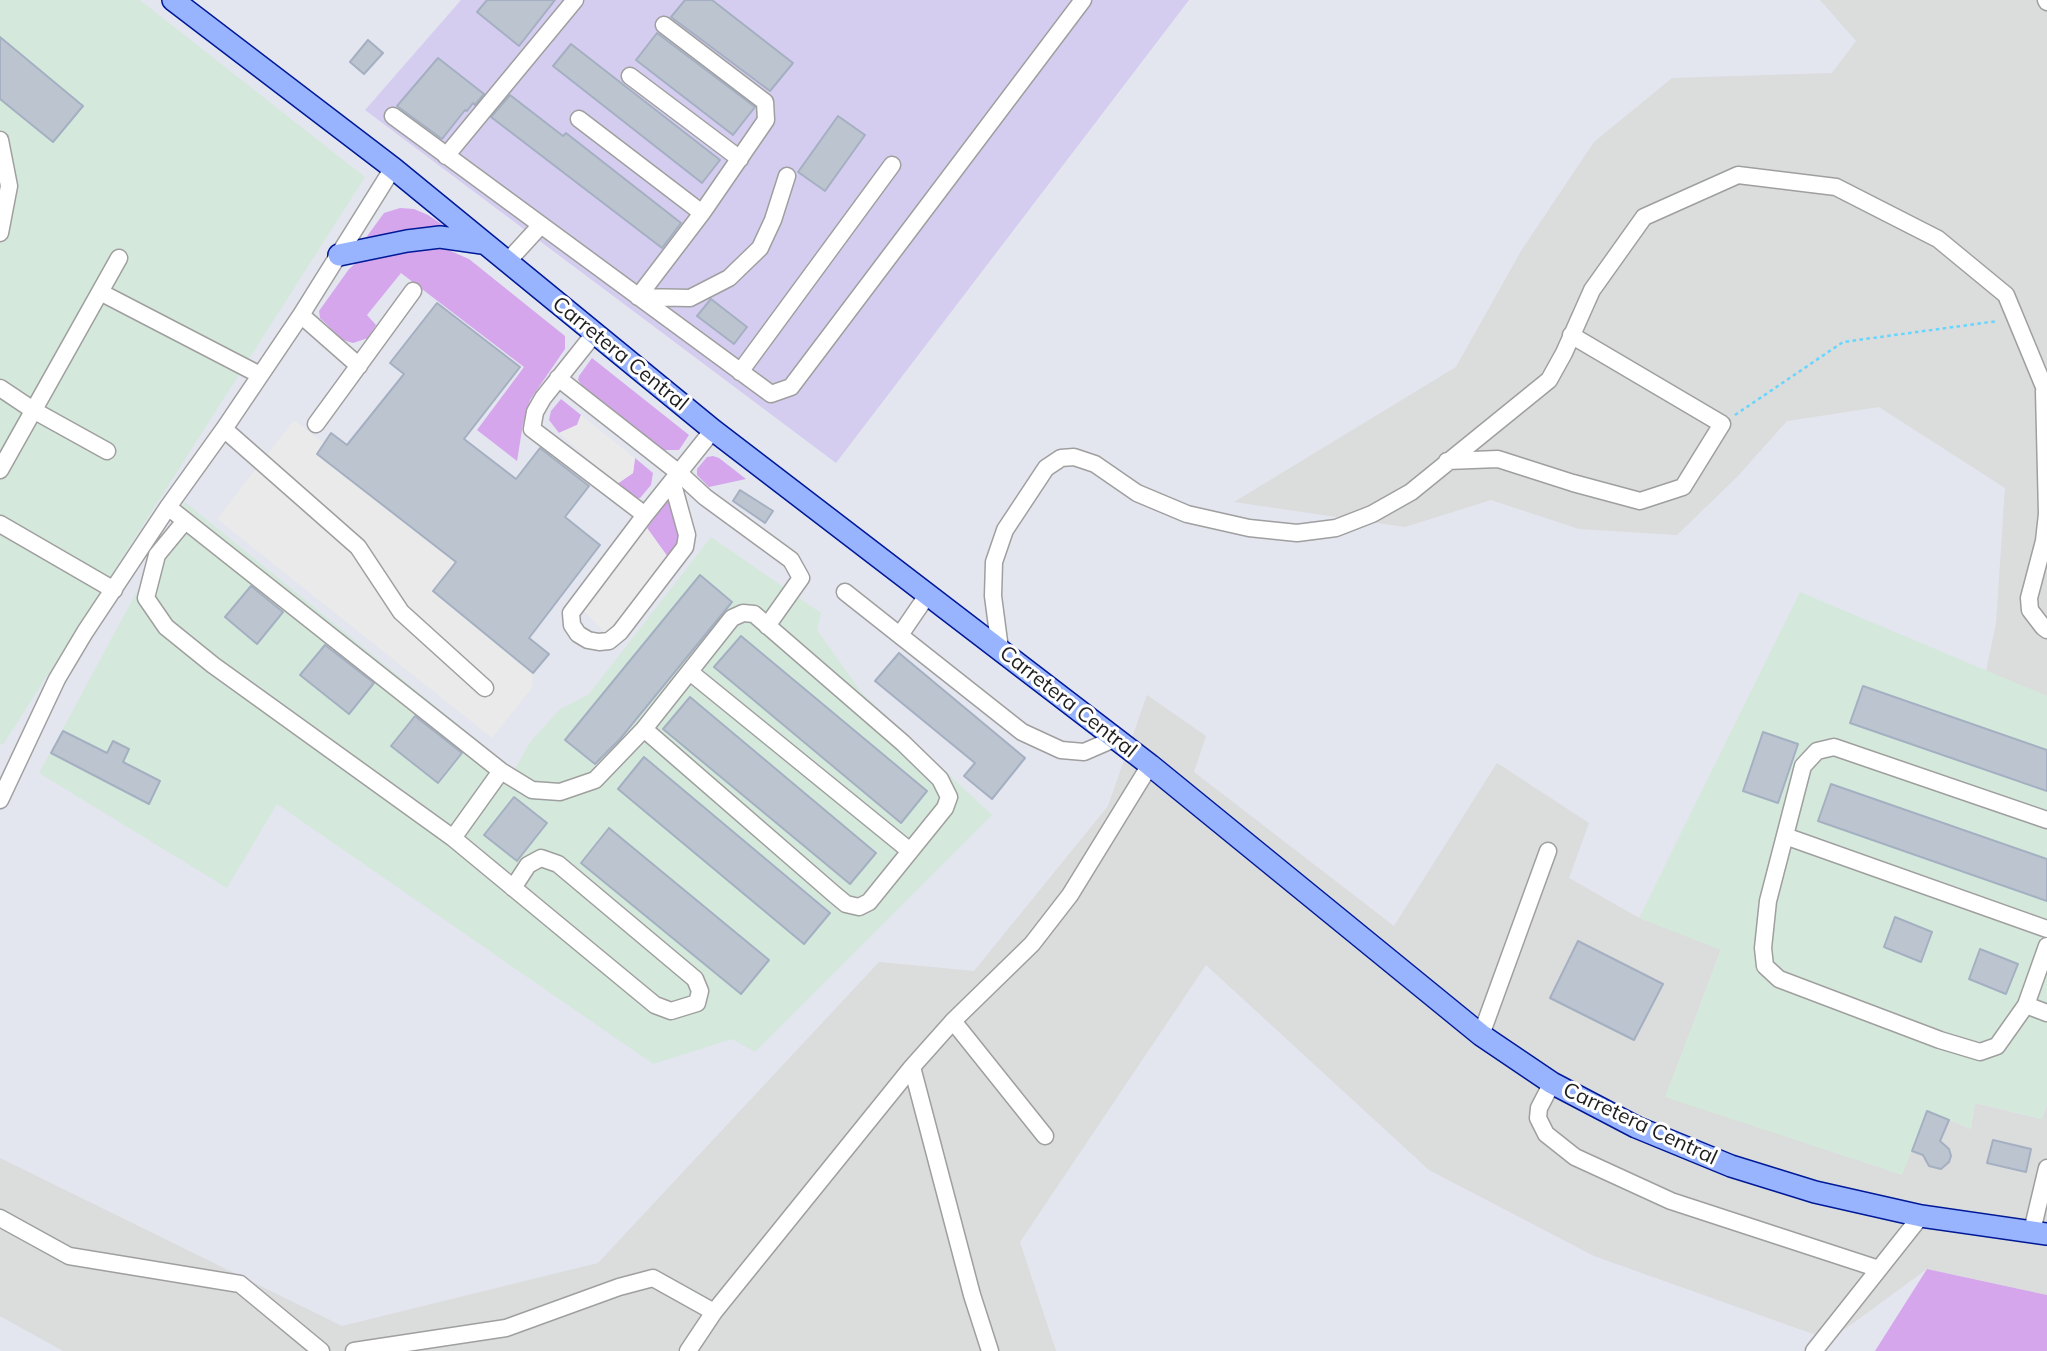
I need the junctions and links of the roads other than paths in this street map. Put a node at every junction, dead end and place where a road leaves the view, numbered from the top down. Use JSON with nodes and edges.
{"nodes":[{"id":1,"x":173,"y":0,"type":"edge"},
{"id":2,"x":575,"y":0,"type":"edge"},
{"id":3,"x":1083,"y":0,"type":"edge"},
{"id":4,"x":664,"y":25,"type":"dead end"},
{"id":5,"x":630,"y":76,"type":"dead end"},
{"id":6,"x":393,"y":116,"type":"dead end"},
{"id":7,"x":579,"y":119,"type":"dead end"},
{"id":8,"x":0,"y":140,"type":"edge"},
{"id":9,"x":446,"y":156,"type":"junction"},
{"id":10,"x":740,"y":159,"type":"junction"},
{"id":11,"x":892,"y":165,"type":"dead end"},
{"id":12,"x":393,"y":168,"type":"junction"},
{"id":13,"x":787,"y":176,"type":"dead end"},
{"id":14,"x":702,"y":213,"type":"junction"},
{"id":15,"x":541,"y":225,"type":"junction"},
{"id":16,"x":0,"y":233,"type":"edge"},
{"id":17,"x":484,"y":244,"type":"junction"},
{"id":18,"x":339,"y":254,"type":"junction"},
{"id":19,"x":119,"y":258,"type":"dead end"},
{"id":20,"x":508,"y":261,"type":"junction"},
{"id":21,"x":413,"y":291,"type":"dead end"},
{"id":22,"x":100,"y":292,"type":"junction"},
{"id":23,"x":638,"y":297,"type":"junction"},
{"id":24,"x":301,"y":315,"type":"junction"},
{"id":25,"x":594,"y":334,"type":"junction"},
{"id":26,"x":1571,"y":335,"type":"junction"},
{"id":27,"x":359,"y":366,"type":"junction"},
{"id":28,"x":740,"y":372,"type":"junction"},
{"id":29,"x":260,"y":375,"type":"junction"},
{"id":30,"x":558,"y":378,"type":"junction"},
{"id":31,"x":0,"y":388,"type":"edge"},
{"id":32,"x":2045,"y":393,"type":"edge"},
{"id":33,"x":33,"y":410,"type":"junction"},
{"id":34,"x":316,"y":424,"type":"dead end"},
{"id":35,"x":224,"y":429,"type":"junction"},
{"id":36,"x":713,"y":430,"type":"junction"},
{"id":37,"x":107,"y":451,"type":"dead end"},
{"id":38,"x":1447,"y":461,"type":"junction"},
{"id":39,"x":0,"y":470,"type":"edge"},
{"id":40,"x":676,"y":477,"type":"junction"},
{"id":41,"x":167,"y":507,"type":"junction"},
{"id":42,"x":645,"y":515,"type":"junction"},
{"id":43,"x":185,"y":521,"type":"junction"},
{"id":44,"x":0,"y":524,"type":"edge"},
{"id":45,"x":114,"y":590,"type":"junction"},
{"id":46,"x":845,"y":592,"type":"dead end"},
{"id":47,"x":928,"y":594,"type":"junction"},
{"id":48,"x":767,"y":626,"type":"junction"},
{"id":49,"x":2047,"y":630,"type":"edge"},
{"id":50,"x":900,"y":635,"type":"junction"},
{"id":51,"x":1000,"y":649,"type":"junction"},
{"id":52,"x":690,"y":672,"type":"junction"},
{"id":53,"x":485,"y":688,"type":"dead end"},
{"id":54,"x":644,"y":729,"type":"junction"},
{"id":55,"x":1114,"y":739,"type":"junction"},
{"id":56,"x":1150,"y":765,"type":"junction"},
{"id":57,"x":501,"y":771,"type":"junction"},
{"id":58,"x":0,"y":800,"type":"edge"},
{"id":59,"x":2047,"y":820,"type":"edge"},
{"id":60,"x":1785,"y":836,"type":"junction"},
{"id":61,"x":453,"y":838,"type":"junction"},
{"id":62,"x":910,"y":851,"type":"junction"},
{"id":63,"x":1548,"y":851,"type":"dead end"},
{"id":64,"x":513,"y":888,"type":"junction"},
{"id":65,"x":2047,"y":929,"type":"edge"},
{"id":66,"x":2047,"y":946,"type":"edge"},
{"id":67,"x":2026,"y":1005,"type":"junction"},
{"id":68,"x":2047,"y":1013,"type":"edge"},
{"id":69,"x":953,"y":1021,"type":"junction"},
{"id":70,"x":1481,"y":1035,"type":"junction"},
{"id":71,"x":912,"y":1067,"type":"junction"},
{"id":72,"x":1552,"y":1083,"type":"junction"},
{"id":73,"x":1045,"y":1136,"type":"dead end"},
{"id":74,"x":2047,"y":1168,"type":"edge"},
{"id":75,"x":1921,"y":1216,"type":"junction"},
{"id":76,"x":0,"y":1218,"type":"edge"},
{"id":77,"x":2039,"y":1232,"type":"edge"},
{"id":78,"x":1879,"y":1269,"type":"junction"},
{"id":79,"x":714,"y":1312,"type":"junction"},
{"id":80,"x":321,"y":1351,"type":"edge"},
{"id":81,"x":354,"y":1351,"type":"edge"},
{"id":82,"x":688,"y":1351,"type":"edge"},
{"id":83,"x":990,"y":1351,"type":"edge"},
{"id":84,"x":1814,"y":1351,"type":"edge"}],
"edges":[{"from":1,"to":12,"type":"main road","name":"Carretera Central"},
{"from":2,"to":9,"type":"street"},
{"from":3,"to":28,"type":"street"},
{"from":4,"to":10,"type":"street"},
{"from":5,"to":10,"type":"street"},
{"from":6,"to":9,"type":"street"},
{"from":7,"to":14,"type":"street"},
{"from":8,"to":16,"type":"street"},
{"from":9,"to":15,"type":"street"},
{"from":10,"to":14,"type":"street"},
{"from":11,"to":28,"type":"street"},
{"from":12,"to":17,"type":"main road","name":"Carretera Central"},
{"from":12,"to":18,"type":"street"},
{"from":13,"to":23,"type":"street"},
{"from":14,"to":23,"type":"street"},
{"from":15,"to":20,"type":"street"},
{"from":15,"to":23,"type":"street"},
{"from":17,"to":18,"type":"main road"},
{"from":17,"to":20,"type":"main road","name":"Carretera Central"},
{"from":18,"to":24,"type":"street"},
{"from":19,"to":22,"type":"street"},
{"from":20,"to":25,"type":"main road","name":"Carretera Central"},
{"from":21,"to":27,"type":"street"},
{"from":22,"to":29,"type":"street"},
{"from":22,"to":33,"type":"street"},
{"from":23,"to":28,"type":"street"},
{"from":24,"to":27,"type":"street"},
{"from":24,"to":29,"type":"street"},
{"from":25,"to":30,"type":"street"},
{"from":25,"to":36,"type":"main road","name":"Carretera Central"},
{"from":26,"to":32,"type":"street"},
{"from":26,"to":38,"type":"street"},
{"from":26,"to":38,"type":"street"},
{"from":27,"to":34,"type":"street"},
{"from":29,"to":35,"type":"street"},
{"from":30,"to":40,"type":"street"},
{"from":30,"to":42,"type":"street"},
{"from":31,"to":33,"type":"street"},
{"from":32,"to":49,"type":"street"},
{"from":33,"to":37,"type":"street"},
{"from":33,"to":39,"type":"street"},
{"from":35,"to":41,"type":"street"},
{"from":35,"to":53,"type":"street"},
{"from":36,"to":40,"type":"street"},
{"from":36,"to":47,"type":"main road","name":"Carretera Central"},
{"from":38,"to":51,"type":"street"},
{"from":40,"to":42,"type":"street"},
{"from":40,"to":42,"type":"street"},
{"from":40,"to":48,"type":"street"},
{"from":41,"to":43,"type":"street"},
{"from":41,"to":45,"type":"street"},
{"from":43,"to":57,"type":"street"},
{"from":43,"to":61,"type":"street"},
{"from":44,"to":45,"type":"street"},
{"from":45,"to":58,"type":"street"},
{"from":46,"to":50,"type":"street"},
{"from":47,"to":50,"type":"street"},
{"from":47,"to":51,"type":"main road","name":"Carretera Central"},
{"from":48,"to":52,"type":"street"},
{"from":48,"to":62,"type":"street"},
{"from":50,"to":55,"type":"street"},
{"from":51,"to":55,"type":"main road","name":"Carretera Central"},
{"from":52,"to":54,"type":"street"},
{"from":52,"to":62,"type":"street"},
{"from":54,"to":57,"type":"street"},
{"from":54,"to":62,"type":"street"},
{"from":55,"to":56,"type":"main road","name":"Carretera Central"},
{"from":56,"to":69,"type":"street"},
{"from":56,"to":70,"type":"main road","name":"Carretera Central"},
{"from":57,"to":61,"type":"street"},
{"from":59,"to":60,"type":"street"},
{"from":60,"to":65,"type":"street"},
{"from":60,"to":67,"type":"street"},
{"from":61,"to":64,"type":"street"},
{"from":63,"to":70,"type":"street"},
{"from":64,"to":64,"type":"street"},
{"from":66,"to":67,"type":"street"},
{"from":67,"to":68,"type":"street"},
{"from":69,"to":71,"type":"street"},
{"from":69,"to":73,"type":"street"},
{"from":70,"to":72,"type":"main road","name":"Carretera Central"},
{"from":71,"to":79,"type":"street"},
{"from":71,"to":83,"type":"street"},
{"from":72,"to":75,"type":"main road","name":"Carretera Central"},
{"from":72,"to":78,"type":"street"},
{"from":74,"to":77,"type":"street"},
{"from":75,"to":77,"type":"main road","name":"Carretera Central"},
{"from":75,"to":78,"type":"street"},
{"from":76,"to":80,"type":"street"},
{"from":78,"to":84,"type":"street"},
{"from":79,"to":81,"type":"street"},
{"from":79,"to":82,"type":"street"}]}
